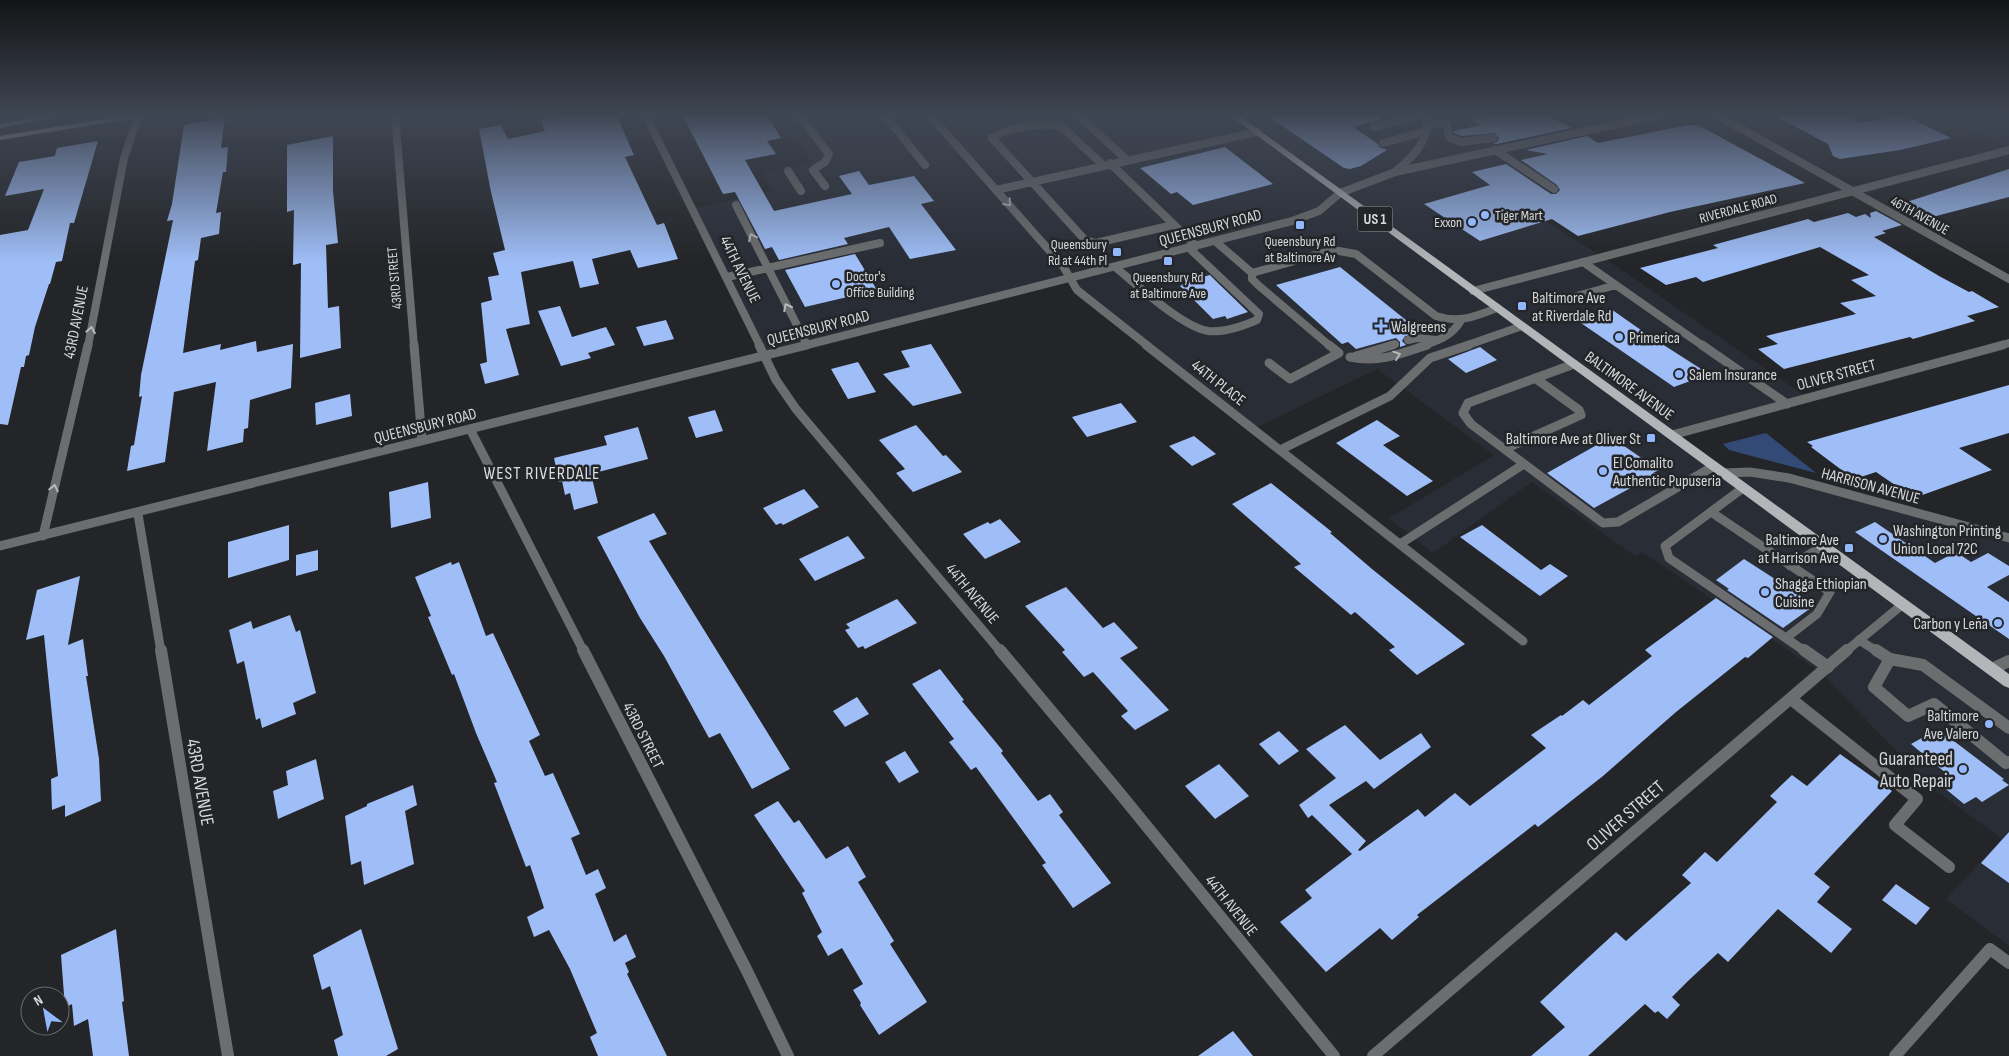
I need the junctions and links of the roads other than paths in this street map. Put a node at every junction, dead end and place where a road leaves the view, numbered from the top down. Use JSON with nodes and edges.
{"nodes":[{"id":1,"x":123,"y":163,"type":"edge"},
{"id":2,"x":399,"y":163,"type":"edge"},
{"id":3,"x":670,"y":163,"type":"edge"},
{"id":4,"x":823,"y":163,"type":"edge"},
{"id":5,"x":972,"y":163,"type":"edge"},
{"id":6,"x":1014,"y":163,"type":"edge"},
{"id":7,"x":1111,"y":163,"type":"edge"},
{"id":8,"x":1299,"y":163,"type":"edge"},
{"id":9,"x":1405,"y":163,"type":"edge"},
{"id":10,"x":1435,"y":163,"type":"edge"},
{"id":11,"x":1515,"y":163,"type":"edge"},
{"id":12,"x":1803,"y":163,"type":"edge"},
{"id":13,"x":1958,"y":163,"type":"edge"},
{"id":14,"x":1107,"y":164,"type":"junction"},
{"id":15,"x":788,"y":171,"type":"dead end"},
{"id":16,"x":1395,"y":172,"type":"junction"},
{"id":17,"x":1031,"y":182,"type":"junction"},
{"id":18,"x":825,"y":186,"type":"dead end"},
{"id":19,"x":1554,"y":189,"type":"dead end"},
{"id":20,"x":996,"y":190,"type":"junction"},
{"id":21,"x":801,"y":191,"type":"dead end"},
{"id":22,"x":1852,"y":191,"type":"junction"},
{"id":23,"x":1340,"y":194,"type":"junction"},
{"id":24,"x":736,"y":205,"type":"dead end"},
{"id":25,"x":1173,"y":225,"type":"junction"},
{"id":26,"x":1215,"y":241,"type":"junction"},
{"id":27,"x":880,"y":243,"type":"dead end"},
{"id":28,"x":1193,"y":247,"type":"junction"},
{"id":29,"x":1583,"y":262,"type":"junction"},
{"id":30,"x":1116,"y":267,"type":"junction"},
{"id":31,"x":767,"y":268,"type":"junction"},
{"id":32,"x":1252,"y":273,"type":"junction"},
{"id":33,"x":726,"y":277,"type":"junction"},
{"id":34,"x":1071,"y":279,"type":"junction"},
{"id":35,"x":2009,"y":279,"type":"edge"},
{"id":36,"x":1616,"y":285,"type":"junction"},
{"id":37,"x":1473,"y":290,"type":"junction"},
{"id":38,"x":1559,"y":301,"type":"dead end"},
{"id":39,"x":1498,"y":308,"type":"junction"},
{"id":40,"x":1460,"y":322,"type":"junction"},
{"id":41,"x":1522,"y":326,"type":"junction"},
{"id":42,"x":1442,"y":339,"type":"junction"},
{"id":43,"x":1408,"y":340,"type":"dead end"},
{"id":44,"x":2009,"y":343,"type":"edge"},
{"id":45,"x":1395,"y":344,"type":"dead end"},
{"id":46,"x":807,"y":345,"type":"junction"},
{"id":47,"x":1338,"y":353,"type":"junction"},
{"id":48,"x":764,"y":356,"type":"junction"},
{"id":49,"x":1350,"y":357,"type":"junction"},
{"id":50,"x":1269,"y":362,"type":"dead end"},
{"id":51,"x":1574,"y":364,"type":"junction"},
{"id":52,"x":1535,"y":378,"type":"junction"},
{"id":53,"x":1787,"y":404,"type":"junction"},
{"id":54,"x":470,"y":429,"type":"junction"},
{"id":55,"x":1672,"y":435,"type":"junction"},
{"id":56,"x":422,"y":440,"type":"junction"},
{"id":57,"x":1280,"y":450,"type":"junction"},
{"id":58,"x":1505,"y":450,"type":"junction"},
{"id":59,"x":1524,"y":464,"type":"junction"},
{"id":60,"x":1719,"y":470,"type":"junction"},
{"id":61,"x":1744,"y":488,"type":"junction"},
{"id":62,"x":1711,"y":512,"type":"junction"},
{"id":63,"x":138,"y":514,"type":"junction"},
{"id":64,"x":43,"y":536,"type":"junction"},
{"id":65,"x":2009,"y":538,"type":"edge"},
{"id":66,"x":1400,"y":544,"type":"junction"},
{"id":67,"x":0,"y":546,"type":"edge"},
{"id":68,"x":1823,"y":546,"type":"junction"},
{"id":69,"x":1790,"y":566,"type":"junction"},
{"id":70,"x":1903,"y":604,"type":"junction"},
{"id":71,"x":1786,"y":638,"type":"junction"},
{"id":72,"x":1859,"y":640,"type":"junction"},
{"id":73,"x":1523,"y":641,"type":"dead end"},
{"id":74,"x":1890,"y":659,"type":"junction"},
{"id":75,"x":2009,"y":661,"type":"edge"},
{"id":76,"x":1828,"y":666,"type":"junction"},
{"id":77,"x":1992,"y":669,"type":"junction"},
{"id":78,"x":2009,"y":682,"type":"edge"},
{"id":79,"x":1791,"y":698,"type":"junction"},
{"id":80,"x":2009,"y":728,"type":"edge"},
{"id":81,"x":2009,"y":762,"type":"edge"},
{"id":82,"x":1949,"y":867,"type":"dead end"},
{"id":83,"x":2009,"y":963,"type":"edge"},
{"id":84,"x":228,"y":1056,"type":"edge"},
{"id":85,"x":788,"y":1056,"type":"edge"},
{"id":86,"x":1334,"y":1056,"type":"edge"},
{"id":87,"x":1373,"y":1056,"type":"edge"},
{"id":88,"x":1895,"y":1056,"type":"edge"}],
"edges":[{"from":64,"to":1,"type":"street","name":"43RD AVENUE","one_way":true},
{"from":2,"to":56,"type":"street","name":"43RD STREET"},
{"from":3,"to":33,"type":"street","name":"44TH AVENUE"},
{"from":4,"to":18,"type":"street"},
{"from":5,"to":20,"type":"street","name":"44TH PLACE"},
{"from":6,"to":17,"type":"street"},
{"from":7,"to":14,"type":"street"},
{"from":8,"to":23,"type":"main road","name":"BALTIMORE AVENUE","number":"US 1"},
{"from":9,"to":16,"type":"street"},
{"from":10,"to":16,"type":"street","name":"QUEENSBURY ROAD"},
{"from":11,"to":19,"type":"street"},
{"from":12,"to":22,"type":"street","name":"46TH AVENUE"},
{"from":13,"to":22,"type":"street","name":"RIVERDALE ROAD"},
{"from":14,"to":17,"type":"street"},
{"from":14,"to":25,"type":"street"},
{"from":15,"to":21,"type":"street"},
{"from":16,"to":23,"type":"street","name":"QUEENSBURY ROAD"},
{"from":17,"to":20,"type":"street"},
{"from":17,"to":25,"type":"street"},
{"from":20,"to":34,"type":"street","name":"44TH PLACE","one_way":true},
{"from":22,"to":29,"type":"street","name":"RIVERDALE ROAD"},
{"from":22,"to":35,"type":"street","name":"46TH AVENUE"},
{"from":23,"to":26,"type":"street","name":"QUEENSBURY ROAD"},
{"from":23,"to":37,"type":"main road","name":"BALTIMORE AVENUE","number":"US 1"},
{"from":31,"to":24,"type":"street","one_way":true},
{"from":25,"to":28,"type":"street"},
{"from":26,"to":28,"type":"street","name":"QUEENSBURY ROAD"},
{"from":26,"to":32,"type":"street"},
{"from":27,"to":31,"type":"street"},
{"from":28,"to":30,"type":"street","name":"QUEENSBURY ROAD"},
{"from":28,"to":30,"type":"street"},
{"from":29,"to":36,"type":"street"},
{"from":29,"to":37,"type":"street","name":"RIVERDALE ROAD"},
{"from":30,"to":34,"type":"street","name":"QUEENSBURY ROAD"},
{"from":31,"to":33,"type":"street"},
{"from":46,"to":31,"type":"street","one_way":true},
{"from":32,"to":40,"type":"street"},
{"from":32,"to":47,"type":"street"},
{"from":33,"to":48,"type":"street","name":"44TH AVENUE"},
{"from":34,"to":46,"type":"street","name":"QUEENSBURY ROAD"},
{"from":34,"to":57,"type":"street","name":"44TH PLACE"},
{"from":36,"to":38,"type":"street"},
{"from":36,"to":53,"type":"street"},
{"from":37,"to":39,"type":"main road","name":"BALTIMORE AVENUE","number":"US 1"},
{"from":39,"to":40,"type":"street"},
{"from":39,"to":41,"type":"main road","name":"BALTIMORE AVENUE","number":"US 1"},
{"from":40,"to":42,"type":"street"},
{"from":41,"to":51,"type":"main road","name":"BALTIMORE AVENUE","number":"US 1"},
{"from":41,"to":57,"type":"street"},
{"from":42,"to":43,"type":"street"},
{"from":49,"to":42,"type":"street","one_way":true},
{"from":44,"to":53,"type":"street","name":"OLIVER STREET"},
{"from":45,"to":49,"type":"street"},
{"from":46,"to":48,"type":"street","name":"QUEENSBURY ROAD"},
{"from":47,"to":49,"type":"street"},
{"from":47,"to":50,"type":"street"},
{"from":48,"to":54,"type":"street","name":"QUEENSBURY ROAD"},
{"from":48,"to":86,"type":"street","name":"44TH AVENUE"},
{"from":51,"to":52,"type":"street"},
{"from":51,"to":55,"type":"main road","name":"BALTIMORE AVENUE","number":"US 1"},
{"from":52,"to":58,"type":"street"},
{"from":52,"to":58,"type":"street"},
{"from":53,"to":55,"type":"street","name":"OLIVER STREET"},
{"from":54,"to":56,"type":"street","name":"QUEENSBURY ROAD"},
{"from":54,"to":85,"type":"street","name":"43RD STREET"},
{"from":55,"to":60,"type":"main road","name":"BALTIMORE AVENUE","number":"US 1"},
{"from":56,"to":63,"type":"street","name":"QUEENSBURY ROAD"},
{"from":57,"to":66,"type":"street","name":"44TH PLACE"},
{"from":58,"to":59,"type":"street"},
{"from":59,"to":60,"type":"street"},
{"from":59,"to":66,"type":"street"},
{"from":60,"to":61,"type":"main road","name":"BALTIMORE AVENUE","number":"US 1"},
{"from":60,"to":65,"type":"street","name":"HARRISON AVENUE"},
{"from":61,"to":62,"type":"street"},
{"from":61,"to":68,"type":"main road","name":"BALTIMORE AVENUE","number":"US 1"},
{"from":62,"to":69,"type":"street"},
{"from":62,"to":71,"type":"street"},
{"from":63,"to":64,"type":"street","name":"QUEENSBURY ROAD"},
{"from":63,"to":84,"type":"street","name":"43RD AVENUE"},
{"from":64,"to":67,"type":"street","name":"QUEENSBURY ROAD"},
{"from":66,"to":73,"type":"street","name":"44TH PLACE"},
{"from":68,"to":69,"type":"street"},
{"from":68,"to":70,"type":"main road","name":"BALTIMORE AVENUE","number":"US 1"},
{"from":69,"to":71,"type":"street"},
{"from":70,"to":72,"type":"street","name":"OLIVER STREET"},
{"from":70,"to":77,"type":"main road","name":"BALTIMORE AVENUE","number":"US 1"},
{"from":71,"to":76,"type":"street"},
{"from":72,"to":74,"type":"street"},
{"from":72,"to":76,"type":"street","name":"OLIVER STREET"},
{"from":74,"to":80,"type":"street"},
{"from":74,"to":81,"type":"street"},
{"from":75,"to":77,"type":"street"},
{"from":76,"to":79,"type":"street","name":"OLIVER STREET"},
{"from":77,"to":78,"type":"main road","name":"BALTIMORE AVENUE","number":"US 1"},
{"from":79,"to":82,"type":"street"},
{"from":79,"to":87,"type":"street","name":"OLIVER STREET"},
{"from":83,"to":88,"type":"street"}]}
